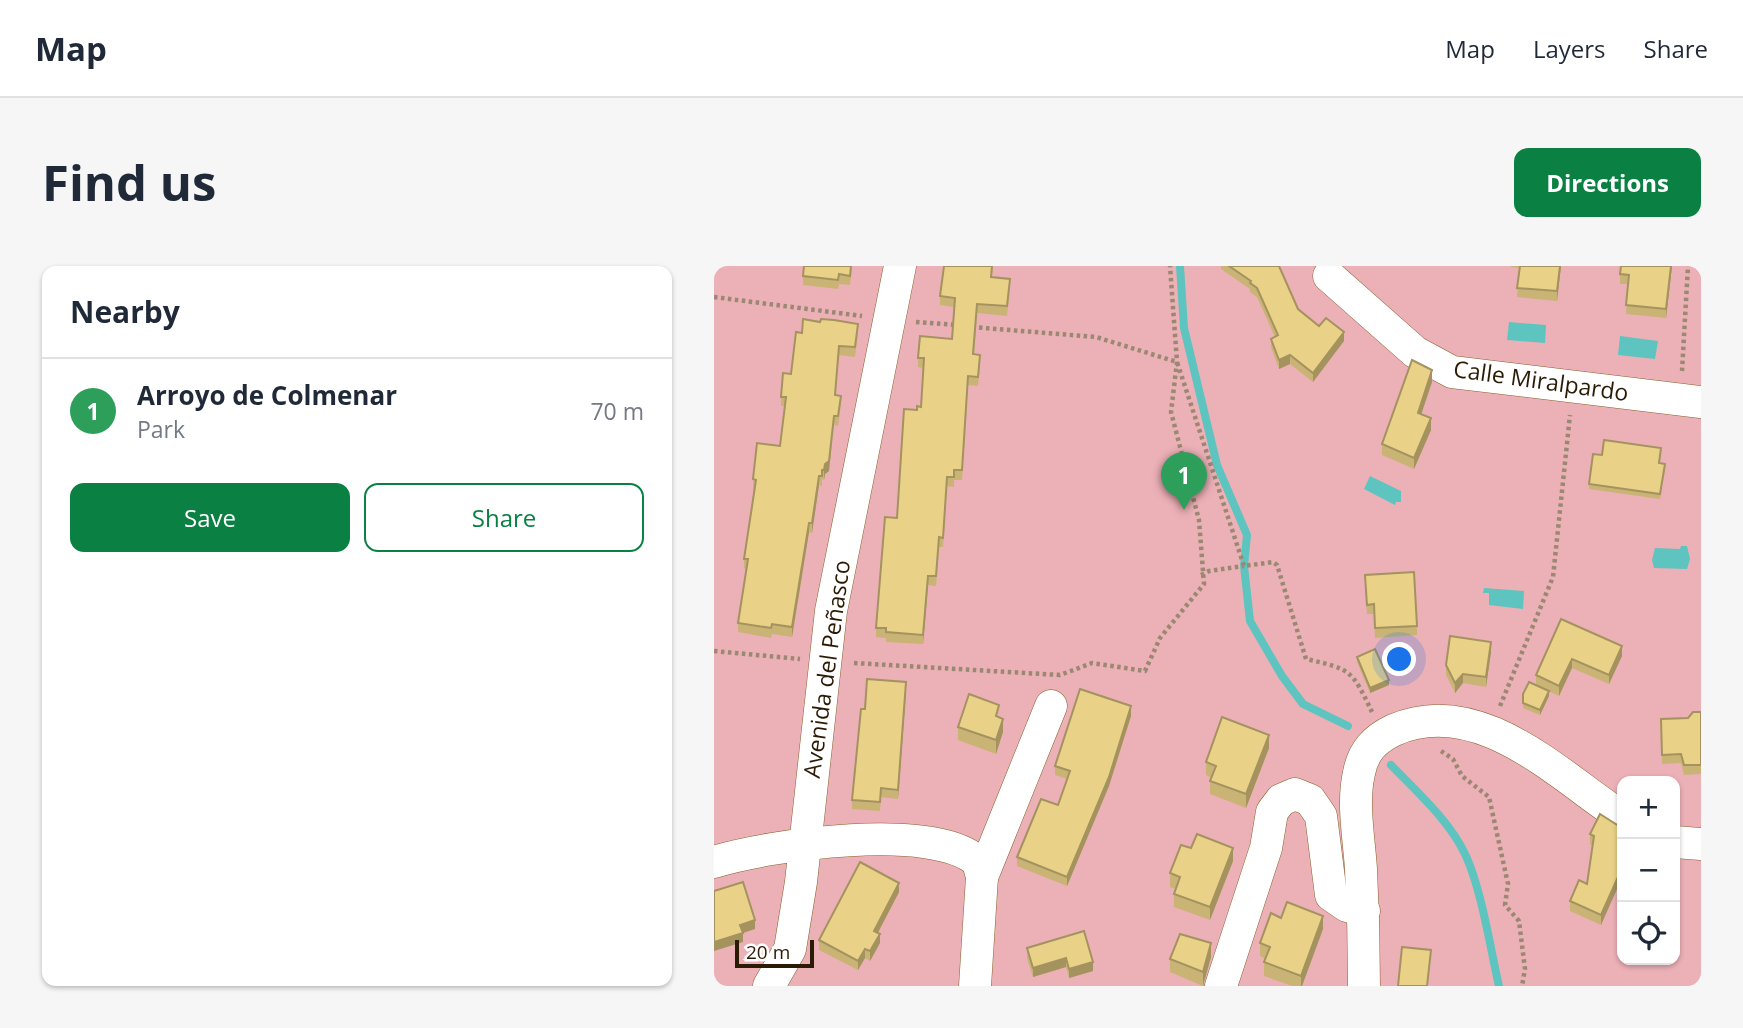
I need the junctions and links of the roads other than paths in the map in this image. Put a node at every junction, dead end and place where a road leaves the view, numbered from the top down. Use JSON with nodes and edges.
{"nodes":[{"id":1,"x":900,"y":266,"type":"edge"},
{"id":2,"x":1329,"y":276,"type":"dead end"},
{"id":3,"x":1691,"y":401,"type":"edge"},
{"id":4,"x":1051,"y":706,"type":"dead end"},
{"id":5,"x":1617,"y":813,"type":"edge"},
{"id":6,"x":1680,"y":842,"type":"edge"},
{"id":7,"x":1701,"y":844,"type":"edge"},
{"id":8,"x":805,"y":846,"type":"junction"},
{"id":9,"x":714,"y":862,"type":"edge"},
{"id":10,"x":982,"y":877,"type":"junction"},
{"id":11,"x":1364,"y":911,"type":"junction"},
{"id":12,"x":769,"y":986,"type":"edge"},
{"id":13,"x":975,"y":986,"type":"edge"},
{"id":14,"x":1221,"y":986,"type":"edge"},
{"id":15,"x":1364,"y":986,"type":"edge"}],
"edges":[{"from":1,"to":8,"type":"street","name":"Avenida del Peñasco"},
{"from":2,"to":3,"type":"street","name":"Calle Miralpardo"},
{"from":4,"to":10,"type":"street"},
{"from":5,"to":11,"type":"street"},
{"from":6,"to":7,"type":"street"},
{"from":8,"to":9,"type":"street"},
{"from":8,"to":10,"type":"street"},
{"from":8,"to":12,"type":"street","name":"Avenida del Peñasco"},
{"from":10,"to":13,"type":"street"},
{"from":11,"to":14,"type":"street"},
{"from":11,"to":15,"type":"street"}]}
